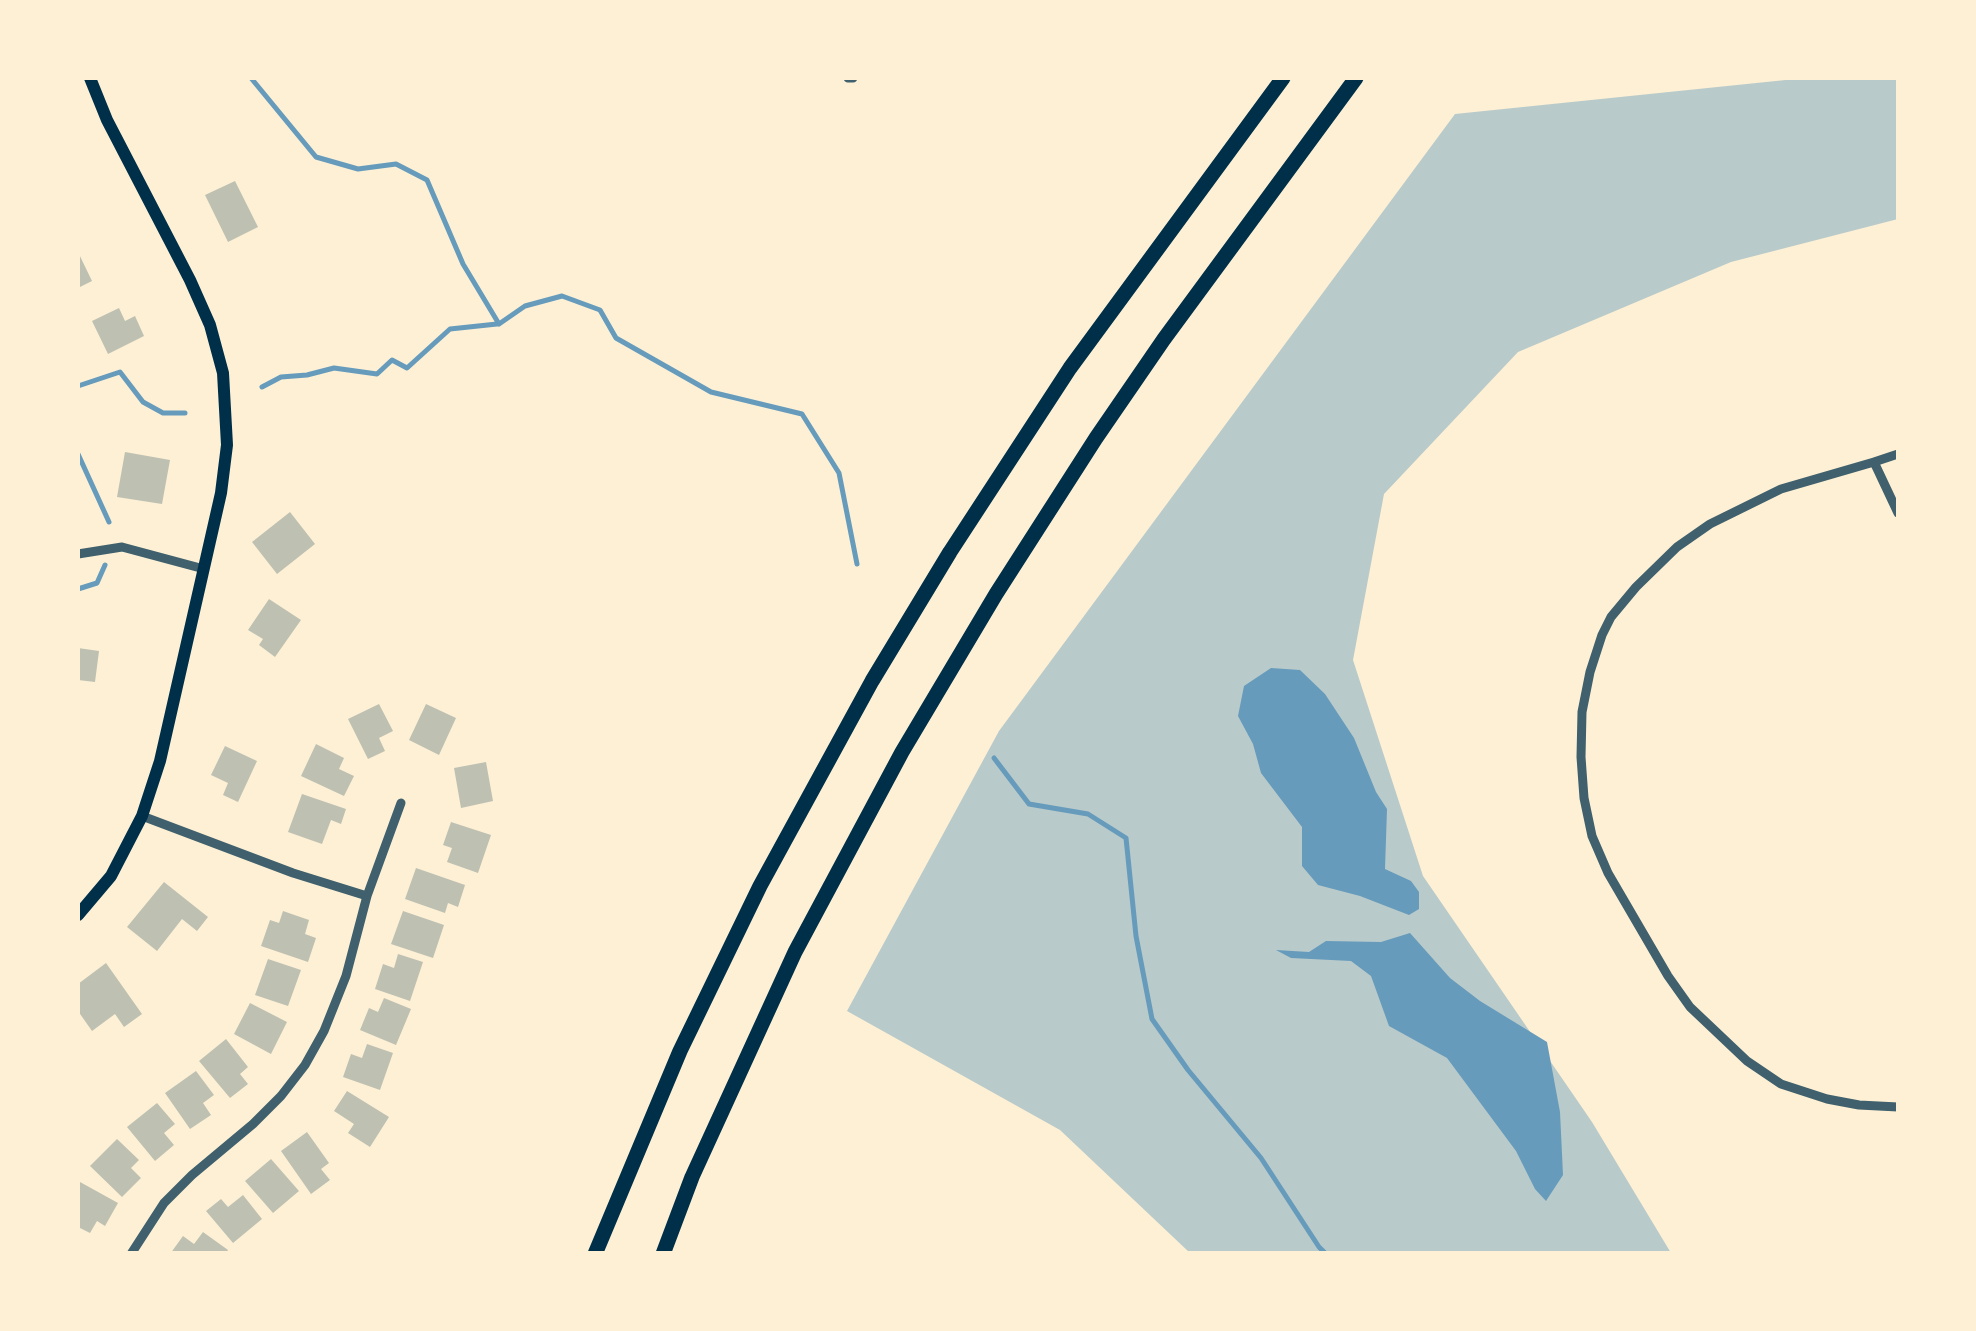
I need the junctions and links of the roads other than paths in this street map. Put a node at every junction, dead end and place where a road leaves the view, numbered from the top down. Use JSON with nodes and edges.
{"nodes":[{"id":1,"x":90,"y":78,"type":"edge"},
{"id":2,"x":1283,"y":78,"type":"edge"},
{"id":3,"x":1356,"y":78,"type":"edge"},
{"id":4,"x":1898,"y":454,"type":"edge"},
{"id":5,"x":1874,"y":462,"type":"junction"},
{"id":6,"x":1898,"y":514,"type":"edge"},
{"id":7,"x":78,"y":554,"type":"edge"},
{"id":8,"x":204,"y":569,"type":"junction"},
{"id":9,"x":401,"y":803,"type":"dead end"},
{"id":10,"x":142,"y":816,"type":"junction"},
{"id":11,"x":367,"y":896,"type":"junction"},
{"id":12,"x":78,"y":915,"type":"edge"},
{"id":13,"x":1898,"y":1107,"type":"edge"},
{"id":14,"x":132,"y":1254,"type":"edge"},
{"id":15,"x":595,"y":1254,"type":"edge"},
{"id":16,"x":663,"y":1254,"type":"edge"}],
"edges":[{"from":1,"to":8,"type":"main road"},
{"from":2,"to":15,"type":"highway"},
{"from":3,"to":16,"type":"highway"},
{"from":4,"to":5,"type":"street"},
{"from":5,"to":6,"type":"street"},
{"from":5,"to":13,"type":"street"},
{"from":7,"to":8,"type":"street"},
{"from":8,"to":10,"type":"main road"},
{"from":9,"to":11,"type":"street"},
{"from":10,"to":11,"type":"street"},
{"from":10,"to":12,"type":"main road"},
{"from":11,"to":14,"type":"street"}]}
